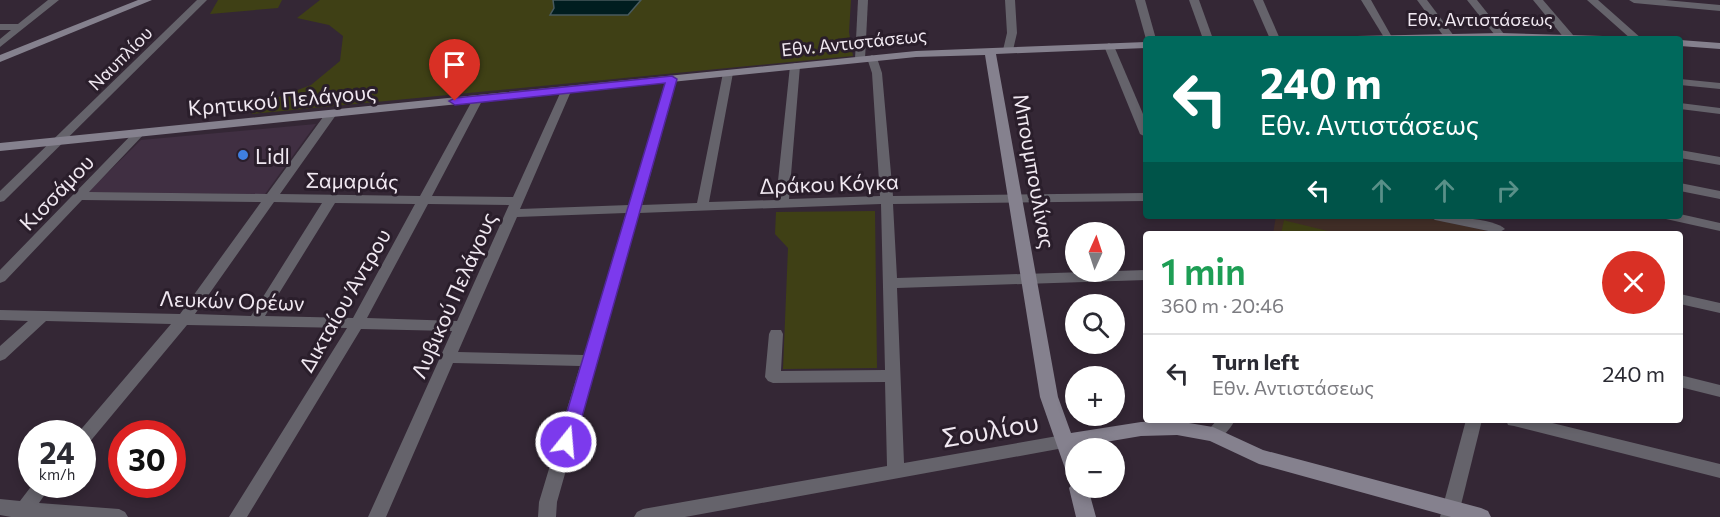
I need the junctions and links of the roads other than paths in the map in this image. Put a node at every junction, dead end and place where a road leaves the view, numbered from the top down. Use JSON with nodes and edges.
{"nodes":[{"id":1,"x":54,"y":0,"type":"edge"},
{"id":2,"x":147,"y":0,"type":"edge"},
{"id":3,"x":202,"y":0,"type":"edge"},
{"id":4,"x":862,"y":0,"type":"edge"},
{"id":5,"x":1010,"y":0,"type":"edge"},
{"id":6,"x":1140,"y":0,"type":"edge"},
{"id":7,"x":1194,"y":0,"type":"edge"},
{"id":8,"x":1258,"y":0,"type":"edge"},
{"id":9,"x":1366,"y":0,"type":"edge"},
{"id":10,"x":1422,"y":0,"type":"edge"},
{"id":11,"x":1472,"y":0,"type":"edge"},
{"id":12,"x":1538,"y":0,"type":"edge"},
{"id":13,"x":1592,"y":0,"type":"edge"},
{"id":14,"x":1634,"y":0,"type":"edge"},
{"id":15,"x":1663,"y":1,"type":"edge"},
{"id":16,"x":1720,"y":8,"type":"edge"},
{"id":17,"x":0,"y":27,"type":"edge"},
{"id":18,"x":21,"y":27,"type":"junction"},
{"id":19,"x":1149,"y":36,"type":"edge"},
{"id":20,"x":1207,"y":36,"type":"edge"},
{"id":21,"x":1274,"y":36,"type":"edge"},
{"id":22,"x":1388,"y":36,"type":"edge"},
{"id":23,"x":1449,"y":36,"type":"edge"},
{"id":24,"x":1501,"y":36,"type":"edge"},
{"id":25,"x":1568,"y":36,"type":"edge"},
{"id":26,"x":1634,"y":36,"type":"edge"},
{"id":27,"x":1683,"y":43,"type":"edge"},
{"id":28,"x":0,"y":44,"type":"edge"},
{"id":29,"x":1109,"y":45,"type":"junction"},
{"id":30,"x":1143,"y":45,"type":"edge"},
{"id":31,"x":1720,"y":46,"type":"edge"},
{"id":32,"x":990,"y":50,"type":"junction"},
{"id":33,"x":1008,"y":50,"type":"junction"},
{"id":34,"x":2,"y":57,"type":"edge"},
{"id":35,"x":866,"y":59,"type":"junction"},
{"id":36,"x":795,"y":66,"type":"junction"},
{"id":37,"x":728,"y":73,"type":"junction"},
{"id":38,"x":672,"y":79,"type":"junction"},
{"id":39,"x":1683,"y":82,"type":"edge"},
{"id":40,"x":1720,"y":86,"type":"edge"},
{"id":41,"x":567,"y":89,"type":"junction"},
{"id":42,"x":478,"y":99,"type":"junction"},
{"id":43,"x":1683,"y":106,"type":"edge"},
{"id":44,"x":1720,"y":111,"type":"edge"},
{"id":45,"x":330,"y":115,"type":"junction"},
{"id":46,"x":1143,"y":127,"type":"edge"},
{"id":47,"x":140,"y":132,"type":"junction"},
{"id":48,"x":62,"y":140,"type":"junction"},
{"id":49,"x":0,"y":147,"type":"edge"},
{"id":50,"x":1683,"y":155,"type":"edge"},
{"id":51,"x":1720,"y":161,"type":"edge"},
{"id":52,"x":1683,"y":188,"type":"edge"},
{"id":53,"x":1720,"y":195,"type":"edge"},
{"id":54,"x":78,"y":196,"type":"junction"},
{"id":55,"x":1143,"y":197,"type":"edge"},
{"id":56,"x":0,"y":198,"type":"edge"},
{"id":57,"x":271,"y":198,"type":"junction"},
{"id":58,"x":1014,"y":198,"type":"junction"},
{"id":59,"x":331,"y":199,"type":"junction"},
{"id":60,"x":425,"y":200,"type":"junction"},
{"id":61,"x":886,"y":200,"type":"junction"},
{"id":62,"x":782,"y":204,"type":"junction"},
{"id":63,"x":515,"y":207,"type":"junction"},
{"id":64,"x":702,"y":208,"type":"junction"},
{"id":65,"x":632,"y":210,"type":"junction"},
{"id":66,"x":1454,"y":219,"type":"edge"},
{"id":67,"x":1683,"y":219,"type":"edge"},
{"id":68,"x":1498,"y":226,"type":"edge"},
{"id":69,"x":1720,"y":227,"type":"edge"},
{"id":70,"x":1143,"y":275,"type":"edge"},
{"id":71,"x":0,"y":278,"type":"edge"},
{"id":72,"x":1030,"y":278,"type":"junction"},
{"id":73,"x":890,"y":283,"type":"junction"},
{"id":74,"x":1683,"y":300,"type":"edge"},
{"id":75,"x":1720,"y":308,"type":"edge"},
{"id":76,"x":0,"y":315,"type":"edge"},
{"id":77,"x":43,"y":316,"type":"junction"},
{"id":78,"x":183,"y":319,"type":"junction"},
{"id":79,"x":255,"y":321,"type":"junction"},
{"id":80,"x":357,"y":324,"type":"junction"},
{"id":81,"x":463,"y":326,"type":"junction"},
{"id":82,"x":776,"y":334,"type":"dead end"},
{"id":83,"x":0,"y":356,"type":"edge"},
{"id":84,"x":449,"y":357,"type":"junction"},
{"id":85,"x":591,"y":362,"type":"junction"},
{"id":86,"x":893,"y":376,"type":"junction"},
{"id":87,"x":1683,"y":382,"type":"edge"},
{"id":88,"x":1720,"y":391,"type":"edge"},
{"id":89,"x":96,"y":422,"type":"edge"},
{"id":90,"x":1224,"y":423,"type":"edge"},
{"id":91,"x":1473,"y":423,"type":"edge"},
{"id":92,"x":1526,"y":423,"type":"edge"},
{"id":93,"x":1213,"y":434,"type":"junction"},
{"id":94,"x":1063,"y":442,"type":"junction"},
{"id":95,"x":1065,"y":447,"type":"edge"},
{"id":96,"x":896,"y":470,"type":"junction"},
{"id":97,"x":1720,"y":471,"type":"edge"},
{"id":98,"x":33,"y":498,"type":"edge"},
{"id":99,"x":1081,"y":498,"type":"edge"},
{"id":100,"x":0,"y":507,"type":"edge"},
{"id":101,"x":688,"y":513,"type":"edge"},
{"id":102,"x":1450,"y":513,"type":"edge"},
{"id":103,"x":20,"y":514,"type":"edge"},
{"id":104,"x":119,"y":517,"type":"edge"},
{"id":105,"x":238,"y":517,"type":"edge"},
{"id":106,"x":377,"y":517,"type":"edge"},
{"id":107,"x":547,"y":517,"type":"edge"},
{"id":108,"x":642,"y":517,"type":"edge"},
{"id":109,"x":1086,"y":517,"type":"edge"},
{"id":110,"x":1481,"y":517,"type":"edge"}],
"edges":[{"from":1,"to":18,"type":"street"},
{"from":2,"to":34,"type":"street"},
{"from":3,"to":48,"type":"street","name":"Ναυπλίου"},
{"from":4,"to":35,"type":"street"},
{"from":5,"to":33,"type":"street"},
{"from":6,"to":19,"type":"street"},
{"from":7,"to":20,"type":"street"},
{"from":8,"to":21,"type":"street"},
{"from":9,"to":22,"type":"street"},
{"from":10,"to":23,"type":"street"},
{"from":11,"to":24,"type":"street"},
{"from":12,"to":25,"type":"street"},
{"from":13,"to":26,"type":"street"},
{"from":14,"to":15,"type":"street"},
{"from":15,"to":16,"type":"street"},
{"from":17,"to":18,"type":"street"},
{"from":18,"to":28,"type":"street"},
{"from":27,"to":31,"type":"street"},
{"from":29,"to":30,"type":"street","name":"Εθν. Αντιστάσεως"},
{"from":29,"to":33,"type":"street","name":"Εθν. Αντιστάσεως"},
{"from":29,"to":46,"type":"street"},
{"from":32,"to":33,"type":"street","name":"Εθν. Αντιστάσεως"},
{"from":32,"to":35,"type":"street","name":"Εθν. Αντιστάσεως"},
{"from":32,"to":58,"type":"street","name":"Μπουμπουλίνας"},
{"from":35,"to":36,"type":"street","name":"Εθν. Αντιστάσεως"},
{"from":35,"to":61,"type":"street"},
{"from":36,"to":37,"type":"street","name":"Εθν. Αντιστάσεως"},
{"from":36,"to":62,"type":"street"},
{"from":37,"to":38,"type":"street","name":"Εθν. Αντιστάσεως"},
{"from":37,"to":64,"type":"street"},
{"from":38,"to":41,"type":"street","name":"Εθν. Αντιστάσεως"},
{"from":38,"to":65,"type":"street"},
{"from":39,"to":40,"type":"street"},
{"from":41,"to":42,"type":"street","name":"Κρητικού Πελάγους"},
{"from":41,"to":63,"type":"street","name":"Λυβικού Πελάγους"},
{"from":42,"to":45,"type":"street","name":"Κρητικού Πελάγους"},
{"from":42,"to":60,"type":"street","name":"Δικταίου Άντρου"},
{"from":43,"to":44,"type":"street"},
{"from":45,"to":47,"type":"street","name":"Κρητικού Πελάγους"},
{"from":45,"to":57,"type":"street"},
{"from":47,"to":48,"type":"street","name":"Κρητικού Πελάγους"},
{"from":47,"to":54,"type":"street","name":"Κισσάμου"},
{"from":48,"to":49,"type":"street","name":"Κρητικού Πελάγους"},
{"from":48,"to":56,"type":"street","name":"Ναυπλίου"},
{"from":50,"to":51,"type":"street"},
{"from":52,"to":53,"type":"street"},
{"from":54,"to":57,"type":"street","name":"Σαμαριάς"},
{"from":54,"to":71,"type":"street","name":"Κισσάμου"},
{"from":55,"to":58,"type":"street","name":"Δράκου Κόγκα"},
{"from":57,"to":59,"type":"street","name":"Σαμαριάς"},
{"from":57,"to":78,"type":"street"},
{"from":58,"to":61,"type":"street","name":"Δράκου Κόγκα"},
{"from":58,"to":72,"type":"street","name":"Μπουμπουλίνας"},
{"from":59,"to":60,"type":"street","name":"Σαμαριάς"},
{"from":59,"to":79,"type":"street"},
{"from":60,"to":63,"type":"street","name":"Σαμαριάς"},
{"from":60,"to":80,"type":"street","name":"Δικταίου Άντρου"},
{"from":61,"to":62,"type":"street","name":"Δράκου Κόγκα"},
{"from":61,"to":73,"type":"street"},
{"from":62,"to":64,"type":"street","name":"Δράκου Κόγκα"},
{"from":63,"to":65,"type":"street","name":"Δράκου Κόγκα"},
{"from":63,"to":81,"type":"street","name":"Λυβικού Πελάγους"},
{"from":64,"to":65,"type":"street","name":"Δράκου Κόγκα"},
{"from":65,"to":85,"type":"street"},
{"from":66,"to":68,"type":"street"},
{"from":67,"to":69,"type":"street"},
{"from":70,"to":72,"type":"street"},
{"from":72,"to":73,"type":"street"},
{"from":72,"to":94,"type":"street","name":"Μπουμπουλίνας"},
{"from":73,"to":86,"type":"street"},
{"from":74,"to":75,"type":"street"},
{"from":76,"to":77,"type":"street","name":"Λευκών Ορέων"},
{"from":77,"to":78,"type":"street","name":"Λευκών Ορέων"},
{"from":77,"to":83,"type":"street"},
{"from":78,"to":79,"type":"street","name":"Λευκών Ορέων"},
{"from":78,"to":89,"type":"street"},
{"from":79,"to":80,"type":"street","name":"Λευκών Ορέων"},
{"from":80,"to":81,"type":"street","name":"Λευκών Ορέων"},
{"from":80,"to":105,"type":"street","name":"Δικταίου Άντρου"},
{"from":81,"to":84,"type":"street","name":"Λυβικού Πελάγους"},
{"from":82,"to":86,"type":"street"},
{"from":84,"to":85,"type":"street"},
{"from":84,"to":106,"type":"street","name":"Λυβικού Πελάγους"},
{"from":85,"to":107,"type":"street"},
{"from":86,"to":96,"type":"street"},
{"from":87,"to":88,"type":"street"},
{"from":90,"to":93,"type":"street"},
{"from":91,"to":102,"type":"street"},
{"from":92,"to":97,"type":"street"},
{"from":93,"to":94,"type":"street","name":"Σουλίου"},
{"from":93,"to":102,"type":"street","name":"Σουλίου"},
{"from":94,"to":95,"type":"street","name":"Μπουμπουλίνας"},
{"from":94,"to":96,"type":"street","name":"Σουλίου"},
{"from":96,"to":101,"type":"street","name":"Σουλίου"},
{"from":98,"to":103,"type":"street"},
{"from":99,"to":109,"type":"street"},
{"from":100,"to":103,"type":"street"},
{"from":101,"to":108,"type":"street","name":"Σουλίου"},
{"from":102,"to":110,"type":"street","name":"Σουλίου"},
{"from":103,"to":104,"type":"street"}]}
